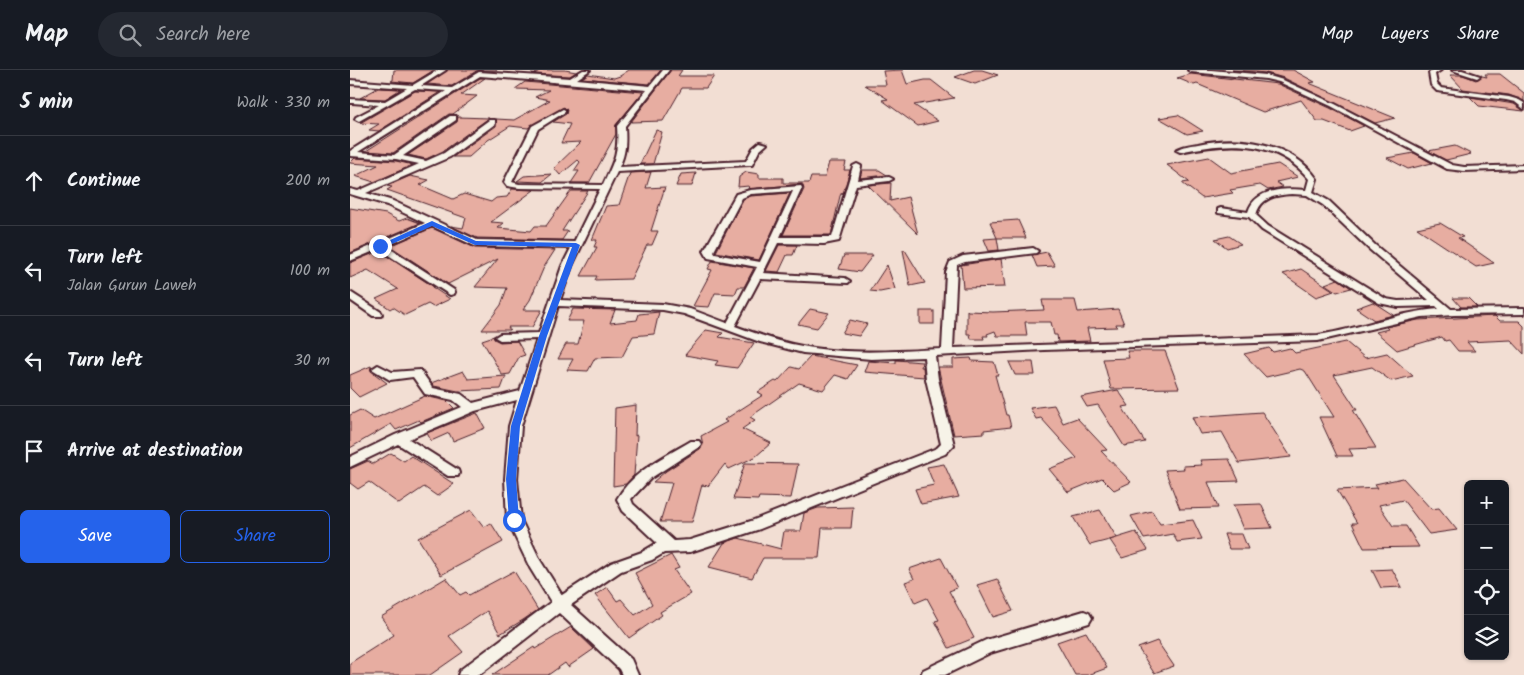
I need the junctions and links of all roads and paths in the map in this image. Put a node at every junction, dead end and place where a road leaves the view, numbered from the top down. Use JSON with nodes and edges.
{"nodes":[{"id":1,"x":443,"y":70,"type":"edge"},
{"id":2,"x":486,"y":70,"type":"edge"},
{"id":3,"x":531,"y":70,"type":"edge"},
{"id":4,"x":586,"y":70,"type":"edge"},
{"id":5,"x":666,"y":70,"type":"edge"},
{"id":6,"x":1191,"y":70,"type":"edge"},
{"id":7,"x":1438,"y":70,"type":"edge"},
{"id":8,"x":1455,"y":70,"type":"edge"},
{"id":9,"x":479,"y":74,"type":"junction"},
{"id":10,"x":523,"y":76,"type":"junction"},
{"id":11,"x":1477,"y":76,"type":"dead end"},
{"id":12,"x":570,"y":81,"type":"junction"},
{"id":13,"x":350,"y":82,"type":"edge"},
{"id":14,"x":412,"y":87,"type":"junction"},
{"id":15,"x":453,"y":90,"type":"junction"},
{"id":16,"x":649,"y":91,"type":"junction"},
{"id":17,"x":619,"y":93,"type":"dead end"},
{"id":18,"x":352,"y":101,"type":"dead end"},
{"id":19,"x":387,"y":103,"type":"junction"},
{"id":20,"x":1524,"y":107,"type":"edge"},
{"id":21,"x":563,"y":110,"type":"dead end"},
{"id":22,"x":453,"y":118,"type":"dead end"},
{"id":23,"x":359,"y":119,"type":"dead end"},
{"id":24,"x":492,"y":122,"type":"dead end"},
{"id":25,"x":763,"y":144,"type":"dead end"},
{"id":26,"x":1180,"y":150,"type":"dead end"},
{"id":27,"x":350,"y":154,"type":"edge"},
{"id":28,"x":396,"y":157,"type":"junction"},
{"id":29,"x":425,"y":163,"type":"junction"},
{"id":30,"x":857,"y":166,"type":"dead end"},
{"id":31,"x":1524,"y":167,"type":"edge"},
{"id":32,"x":613,"y":170,"type":"junction"},
{"id":33,"x":889,"y":179,"type":"dead end"},
{"id":34,"x":853,"y":182,"type":"junction"},
{"id":35,"x":605,"y":187,"type":"junction"},
{"id":36,"x":354,"y":192,"type":"edge"},
{"id":37,"x":1309,"y":193,"type":"junction"},
{"id":38,"x":1221,"y":211,"type":"dead end"},
{"id":39,"x":1252,"y":215,"type":"junction"},
{"id":40,"x":432,"y":223,"type":"junction"},
{"id":41,"x":774,"y":240,"type":"junction"},
{"id":42,"x":576,"y":245,"type":"junction"},
{"id":43,"x":380,"y":246,"type":"junction"},
{"id":44,"x":1033,"y":251,"type":"dead end"},
{"id":45,"x":350,"y":258,"type":"edge"},
{"id":46,"x":763,"y":265,"type":"junction"},
{"id":47,"x":758,"y":276,"type":"junction"},
{"id":48,"x":845,"y":281,"type":"dead end"},
{"id":49,"x":450,"y":292,"type":"dead end"},
{"id":50,"x":350,"y":295,"type":"edge"},
{"id":51,"x":554,"y":303,"type":"junction"},
{"id":52,"x":1440,"y":303,"type":"junction"},
{"id":53,"x":1450,"y":313,"type":"junction"},
{"id":54,"x":1522,"y":313,"type":"edge"},
{"id":55,"x":377,"y":314,"type":"dead end"},
{"id":56,"x":729,"y":328,"type":"junction"},
{"id":57,"x":543,"y":336,"type":"junction"},
{"id":58,"x":500,"y":337,"type":"dead end"},
{"id":59,"x":947,"y":352,"type":"junction"},
{"id":60,"x":929,"y":353,"type":"junction"},
{"id":61,"x":378,"y":369,"type":"dead end"},
{"id":62,"x":524,"y":394,"type":"junction"},
{"id":63,"x":471,"y":408,"type":"junction"},
{"id":64,"x":399,"y":438,"type":"junction"},
{"id":65,"x":695,"y":444,"type":"dead end"},
{"id":66,"x":350,"y":462,"type":"edge"},
{"id":67,"x":453,"y":473,"type":"dead end"},
{"id":68,"x":659,"y":548,"type":"junction"},
{"id":69,"x":560,"y":604,"type":"junction"},
{"id":70,"x":1084,"y":618,"type":"dead end"},
{"id":71,"x":466,"y":675,"type":"edge"},
{"id":72,"x":630,"y":675,"type":"edge"},
{"id":73,"x":929,"y":675,"type":"edge"}],
"edges":[{"from":1,"to":14,"type":"street"},
{"from":2,"to":9,"type":"street"},
{"from":3,"to":10,"type":"street"},
{"from":4,"to":12,"type":"street"},
{"from":5,"to":16,"type":"street"},
{"from":6,"to":31,"type":"street"},
{"from":7,"to":20,"type":"street"},
{"from":8,"to":11,"type":"street"},
{"from":9,"to":10,"type":"street"},
{"from":9,"to":15,"type":"street"},
{"from":10,"to":12,"type":"street"},
{"from":12,"to":16,"type":"street"},
{"from":13,"to":14,"type":"street"},
{"from":14,"to":15,"type":"street"},
{"from":14,"to":19,"type":"street"},
{"from":15,"to":27,"type":"street"},
{"from":16,"to":17,"type":"street"},
{"from":16,"to":32,"type":"street"},
{"from":18,"to":19,"type":"street"},
{"from":19,"to":23,"type":"street"},
{"from":21,"to":35,"type":"street"},
{"from":22,"to":28,"type":"street"},
{"from":24,"to":29,"type":"street"},
{"from":25,"to":32,"type":"street"},
{"from":26,"to":37,"type":"street"},
{"from":27,"to":28,"type":"street"},
{"from":28,"to":29,"type":"street"},
{"from":29,"to":36,"type":"street"},
{"from":30,"to":34,"type":"street"},
{"from":32,"to":35,"type":"street"},
{"from":33,"to":34,"type":"street"},
{"from":34,"to":41,"type":"street"},
{"from":35,"to":42,"type":"street"},
{"from":36,"to":40,"type":"street"},
{"from":37,"to":39,"type":"street"},
{"from":37,"to":52,"type":"street"},
{"from":38,"to":39,"type":"street"},
{"from":39,"to":52,"type":"street"},
{"from":40,"to":42,"type":"street"},
{"from":40,"to":43,"type":"street"},
{"from":41,"to":46,"type":"street"},
{"from":41,"to":46,"type":"street"},
{"from":42,"to":51,"type":"street"},
{"from":43,"to":45,"type":"street"},
{"from":43,"to":49,"type":"street"},
{"from":44,"to":59,"type":"street"},
{"from":46,"to":47,"type":"street"},
{"from":47,"to":48,"type":"street"},
{"from":47,"to":56,"type":"street"},
{"from":50,"to":55,"type":"street"},
{"from":51,"to":56,"type":"street"},
{"from":51,"to":57,"type":"street"},
{"from":52,"to":53,"type":"street"},
{"from":53,"to":54,"type":"street"},
{"from":53,"to":59,"type":"street"},
{"from":56,"to":60,"type":"street"},
{"from":57,"to":58,"type":"street"},
{"from":57,"to":62,"type":"street"},
{"from":59,"to":60,"type":"street"},
{"from":60,"to":68,"type":"street"},
{"from":61,"to":63,"type":"street"},
{"from":62,"to":63,"type":"street"},
{"from":62,"to":69,"type":"street"},
{"from":63,"to":64,"type":"street"},
{"from":64,"to":66,"type":"street"},
{"from":64,"to":67,"type":"street"},
{"from":65,"to":68,"type":"street"},
{"from":68,"to":69,"type":"street"},
{"from":69,"to":71,"type":"street"},
{"from":69,"to":72,"type":"street"},
{"from":70,"to":73,"type":"street"}]}
